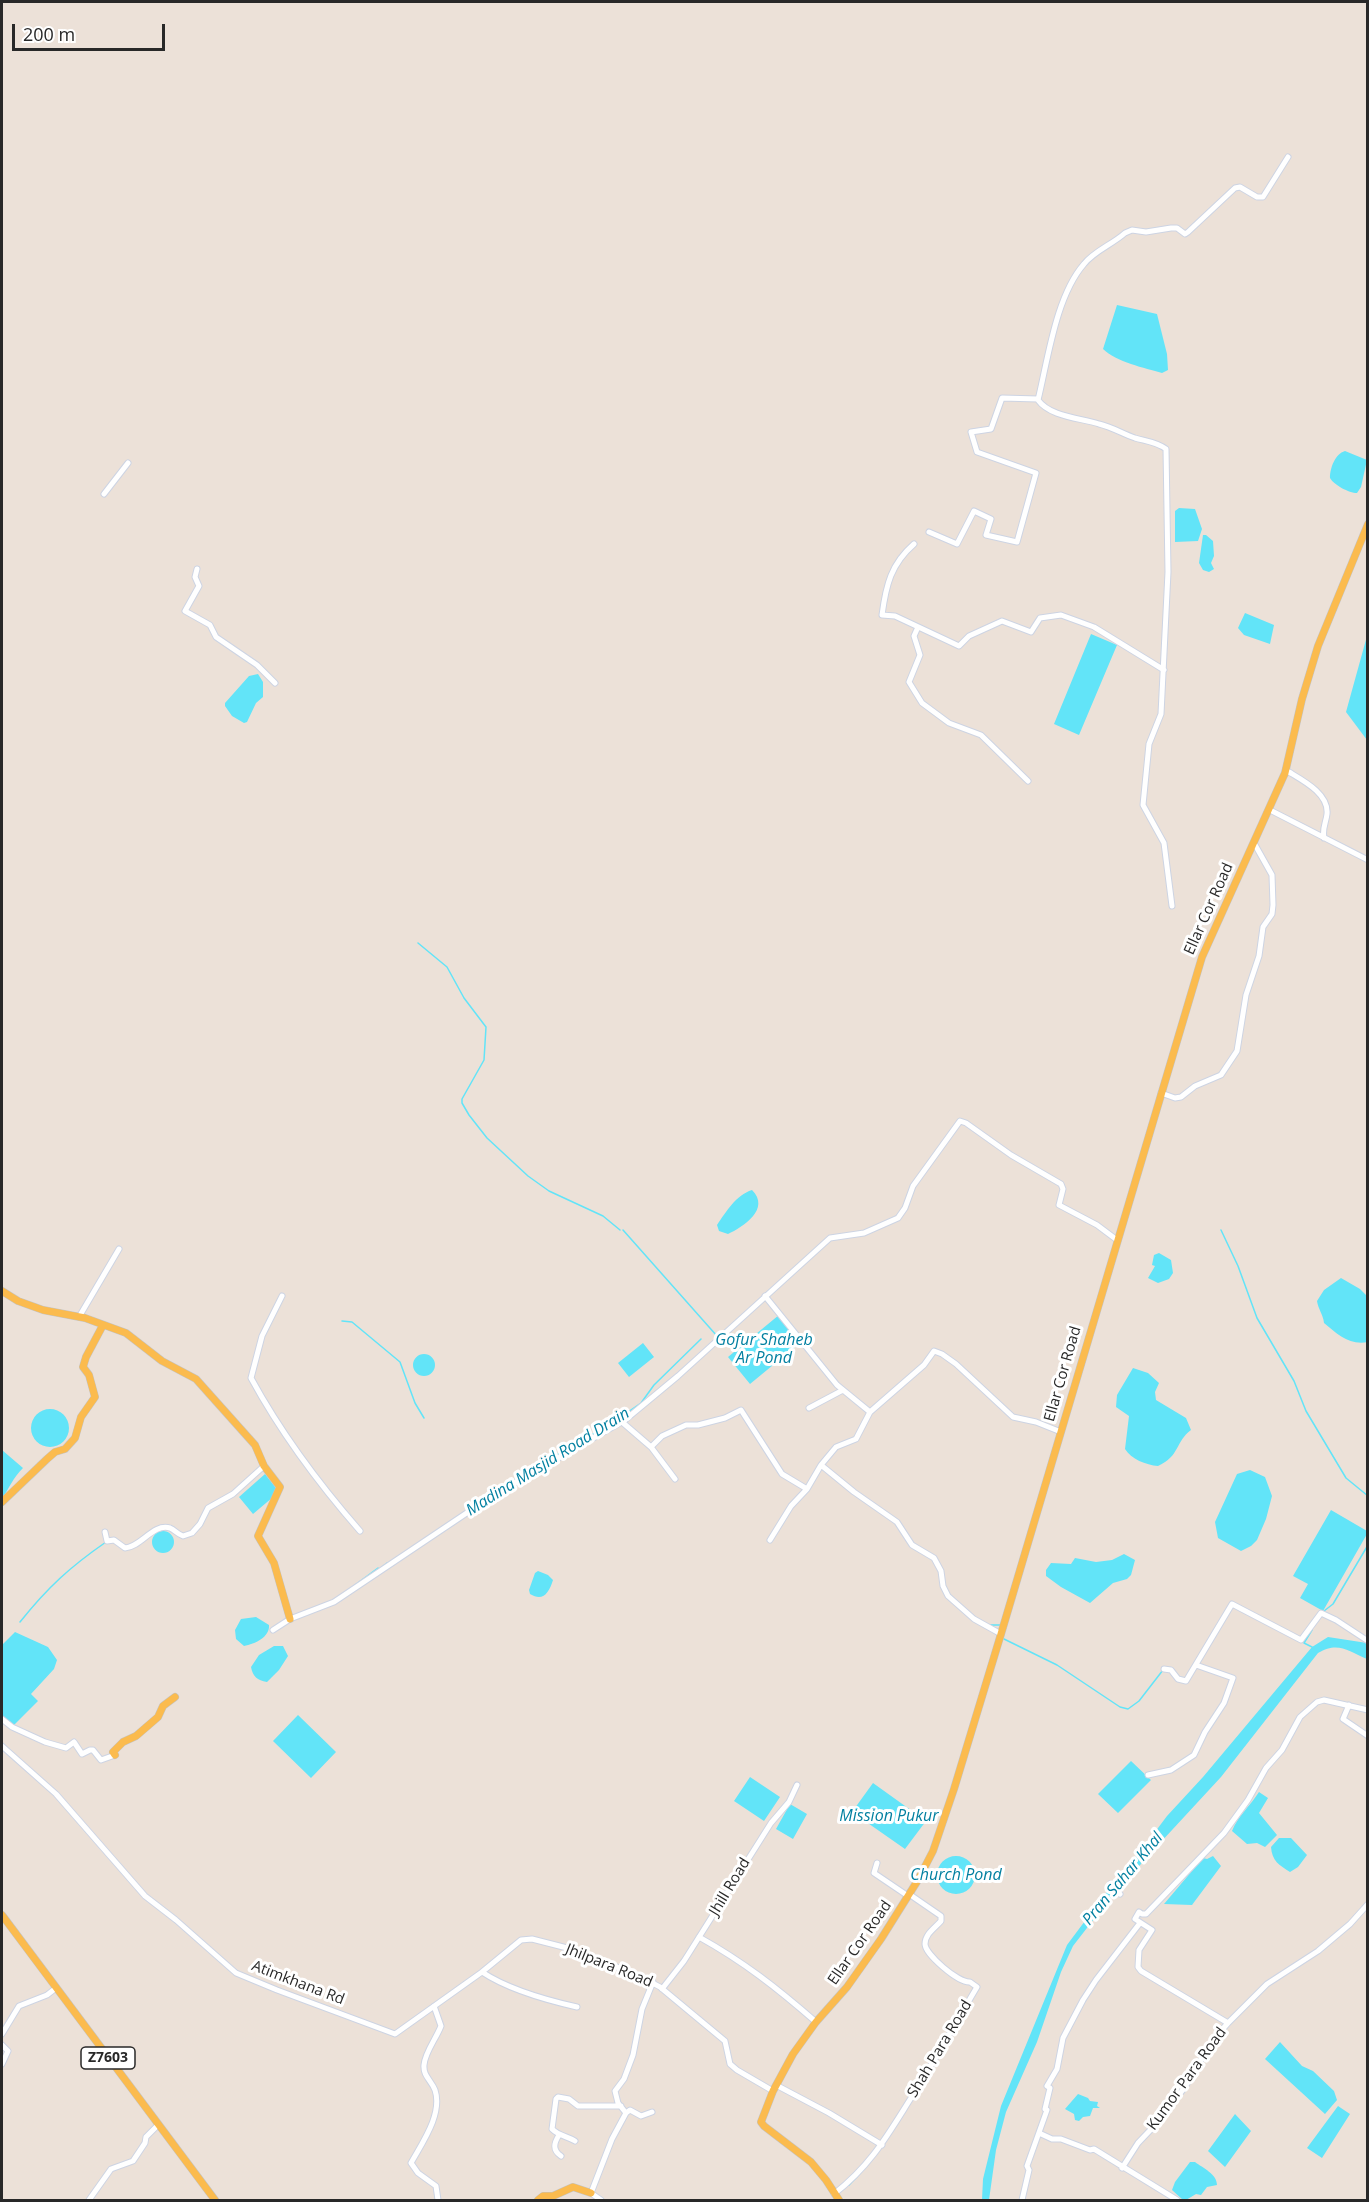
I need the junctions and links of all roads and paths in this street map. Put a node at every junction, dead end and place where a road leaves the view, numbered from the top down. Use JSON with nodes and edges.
{"nodes":[{"id":1,"x":1288,"y":158,"type":"dead end"},
{"id":2,"x":1050,"y":330,"type":"dead end"},
{"id":3,"x":1038,"y":400,"type":"junction"},
{"id":4,"x":128,"y":463,"type":"dead end"},
{"id":5,"x":104,"y":494,"type":"dead end"},
{"id":6,"x":1368,"y":524,"type":"edge"},
{"id":7,"x":929,"y":532,"type":"dead end"},
{"id":8,"x":914,"y":544,"type":"dead end"},
{"id":9,"x":197,"y":569,"type":"dead end"},
{"id":10,"x":918,"y":627,"type":"junction"},
{"id":11,"x":1164,"y":670,"type":"junction"},
{"id":12,"x":275,"y":683,"type":"dead end"},
{"id":13,"x":1289,"y":772,"type":"dead end"},
{"id":14,"x":1028,"y":781,"type":"dead end"},
{"id":15,"x":1270,"y":810,"type":"junction"},
{"id":16,"x":1324,"y":838,"type":"junction"},
{"id":17,"x":1254,"y":843,"type":"junction"},
{"id":18,"x":1368,"y":860,"type":"edge"},
{"id":19,"x":1172,"y":906,"type":"dead end"},
{"id":20,"x":1161,"y":1093,"type":"junction"},
{"id":21,"x":1117,"y":1240,"type":"junction"},
{"id":22,"x":119,"y":1249,"type":"dead end"},
{"id":23,"x":2,"y":1291,"type":"edge"},
{"id":24,"x":282,"y":1296,"type":"dead end"},
{"id":25,"x":765,"y":1296,"type":"junction"},
{"id":26,"x":79,"y":1317,"type":"junction"},
{"id":27,"x":103,"y":1325,"type":"junction"},
{"id":28,"x":843,"y":1390,"type":"junction"},
{"id":29,"x":809,"y":1408,"type":"dead end"},
{"id":30,"x":870,"y":1412,"type":"junction"},
{"id":31,"x":622,"y":1422,"type":"junction"},
{"id":32,"x":1061,"y":1432,"type":"junction"},
{"id":33,"x":651,"y":1447,"type":"junction"},
{"id":34,"x":821,"y":1465,"type":"junction"},
{"id":35,"x":264,"y":1466,"type":"junction"},
{"id":36,"x":675,"y":1479,"type":"dead end"},
{"id":37,"x":807,"y":1489,"type":"junction"},
{"id":38,"x":2,"y":1502,"type":"edge"},
{"id":39,"x":360,"y":1531,"type":"dead end"},
{"id":40,"x":105,"y":1532,"type":"dead end"},
{"id":41,"x":770,"y":1540,"type":"dead end"},
{"id":42,"x":291,"y":1619,"type":"junction"},
{"id":43,"x":273,"y":1630,"type":"dead end"},
{"id":44,"x":1001,"y":1634,"type":"junction"},
{"id":45,"x":1368,"y":1641,"type":"edge"},
{"id":46,"x":1196,"y":1665,"type":"junction"},
{"id":47,"x":1164,"y":1669,"type":"dead end"},
{"id":48,"x":175,"y":1697,"type":"dead end"},
{"id":49,"x":1349,"y":1705,"type":"junction"},
{"id":50,"x":1368,"y":1710,"type":"edge"},
{"id":51,"x":2,"y":1719,"type":"edge"},
{"id":52,"x":1368,"y":1736,"type":"edge"},
{"id":53,"x":2,"y":1746,"type":"edge"},
{"id":54,"x":115,"y":1755,"type":"joint"},
{"id":55,"x":1148,"y":1775,"type":"dead end"},
{"id":56,"x":797,"y":1785,"type":"dead end"},
{"id":57,"x":877,"y":1863,"type":"dead end"},
{"id":58,"x":1110,"y":1884,"type":"dead end"},
{"id":59,"x":1120,"y":1894,"type":"dead end"},
{"id":60,"x":908,"y":1895,"type":"junction"},
{"id":61,"x":1368,"y":1904,"type":"edge"},
{"id":62,"x":2,"y":1915,"type":"edge"},
{"id":63,"x":1140,"y":1923,"type":"junction"},
{"id":64,"x":699,"y":1937,"type":"junction"},
{"id":65,"x":482,"y":1972,"type":"junction"},
{"id":66,"x":653,"y":1982,"type":"junction"},
{"id":67,"x":56,"y":1988,"type":"junction"},
{"id":68,"x":662,"y":1989,"type":"junction"},
{"id":69,"x":434,"y":2006,"type":"junction"},
{"id":70,"x":577,"y":2007,"type":"dead end"},
{"id":71,"x":816,"y":2022,"type":"junction"},
{"id":72,"x":1228,"y":2023,"type":"junction"},
{"id":73,"x":2,"y":2034,"type":"edge"},
{"id":74,"x":2,"y":2045,"type":"edge"},
{"id":75,"x":631,"y":2054,"type":"dead end"},
{"id":76,"x":2,"y":2064,"type":"edge"},
{"id":77,"x":775,"y":2088,"type":"junction"},
{"id":78,"x":614,"y":2090,"type":"dead end"},
{"id":79,"x":621,"y":2106,"type":"junction"},
{"id":80,"x":652,"y":2112,"type":"dead end"},
{"id":81,"x":626,"y":2113,"type":"junction"},
{"id":82,"x":158,"y":2125,"type":"junction"},
{"id":83,"x":1039,"y":2133,"type":"junction"},
{"id":84,"x":559,"y":2135,"type":"junction"},
{"id":85,"x":575,"y":2141,"type":"dead end"},
{"id":86,"x":882,"y":2145,"type":"junction"},
{"id":87,"x":561,"y":2156,"type":"dead end"},
{"id":88,"x":1122,"y":2168,"type":"junction"},
{"id":89,"x":591,"y":2193,"type":"junction"},
{"id":90,"x":837,"y":2197,"type":"edge"},
{"id":91,"x":89,"y":2200,"type":"edge"},
{"id":92,"x":215,"y":2200,"type":"edge"},
{"id":93,"x":438,"y":2200,"type":"edge"},
{"id":94,"x":538,"y":2200,"type":"edge"},
{"id":95,"x":601,"y":2200,"type":"edge"},
{"id":96,"x":1022,"y":2200,"type":"edge"},
{"id":97,"x":1177,"y":2200,"type":"edge"}],
"edges":[{"from":1,"to":3,"type":"street"},
{"from":2,"to":3,"type":"street"},
{"from":3,"to":7,"type":"street"},
{"from":3,"to":11,"type":"street"},
{"from":4,"to":5,"type":"street"},
{"from":6,"to":15,"type":"main road","name":"Ellar Cor Road"},
{"from":8,"to":10,"type":"street"},
{"from":9,"to":12,"type":"street"},
{"from":10,"to":11,"type":"street"},
{"from":10,"to":14,"type":"street"},
{"from":11,"to":19,"type":"street"},
{"from":13,"to":16,"type":"street"},
{"from":15,"to":16,"type":"street"},
{"from":15,"to":17,"type":"main road","name":"Ellar Cor Road"},
{"from":16,"to":18,"type":"street"},
{"from":17,"to":20,"type":"main road","name":"Ellar Cor Road"},
{"from":17,"to":20,"type":"street"},
{"from":20,"to":21,"type":"main road","name":"Ellar Cor Road"},
{"from":21,"to":25,"type":"street"},
{"from":21,"to":32,"type":"main road","name":"Ellar Cor Road"},
{"from":22,"to":26,"type":"street"},
{"from":23,"to":26,"type":"main road"},
{"from":24,"to":39,"type":"street"},
{"from":25,"to":28,"type":"street"},
{"from":25,"to":31,"type":"street"},
{"from":26,"to":27,"type":"main road"},
{"from":27,"to":35,"type":"main road"},
{"from":27,"to":38,"type":"main road"},
{"from":28,"to":29,"type":"street"},
{"from":28,"to":30,"type":"street"},
{"from":30,"to":32,"type":"street"},
{"from":30,"to":34,"type":"street"},
{"from":31,"to":33,"type":"street"},
{"from":31,"to":42,"type":"street"},
{"from":32,"to":44,"type":"main road","name":"Ellar Cor Road"},
{"from":33,"to":36,"type":"street"},
{"from":33,"to":37,"type":"street"},
{"from":34,"to":37,"type":"street"},
{"from":34,"to":44,"type":"street"},
{"from":35,"to":40,"type":"street"},
{"from":35,"to":42,"type":"main road"},
{"from":37,"to":41,"type":"street"},
{"from":42,"to":43,"type":"street"},
{"from":44,"to":60,"type":"main road","name":"Ellar Cor Road"},
{"from":45,"to":46,"type":"street"},
{"from":46,"to":47,"type":"street"},
{"from":46,"to":55,"type":"street"},
{"from":48,"to":54,"type":"main road"},
{"from":49,"to":50,"type":"street"},
{"from":49,"to":52,"type":"street"},
{"from":49,"to":63,"type":"street"},
{"from":51,"to":54,"type":"street"},
{"from":53,"to":69,"type":"street","name":"Atimkhana Rd"},
{"from":56,"to":64,"type":"street","name":"Jhill Road"},
{"from":57,"to":60,"type":"street"},
{"from":58,"to":59,"type":"street"},
{"from":60,"to":71,"type":"main road","name":"Ellar Cor Road"},
{"from":60,"to":86,"type":"street","name":"Shah Para Road"},
{"from":61,"to":72,"type":"street","name":"Kumor Para Road"},
{"from":62,"to":67,"type":"main road","number":"Z7603"},
{"from":63,"to":72,"type":"street"},
{"from":63,"to":83,"type":"street"},
{"from":64,"to":68,"type":"street","name":"Jhill Road"},
{"from":64,"to":71,"type":"street"},
{"from":65,"to":66,"type":"street","name":"Jhilpara Road"},
{"from":65,"to":69,"type":"street","name":"Atimkhana Rd"},
{"from":65,"to":70,"type":"street"},
{"from":66,"to":68,"type":"street","name":"Jhilpara Road"},
{"from":66,"to":79,"type":"street"},
{"from":67,"to":73,"type":"street"},
{"from":67,"to":82,"type":"main road","number":"Z7603"},
{"from":68,"to":77,"type":"street","name":"Jhilpara Road"},
{"from":69,"to":93,"type":"street"},
{"from":71,"to":77,"type":"main road","name":"Ellar Cor Road"},
{"from":72,"to":88,"type":"street","name":"Kumor Para Road"},
{"from":74,"to":76,"type":"street"},
{"from":75,"to":78,"type":"street"},
{"from":77,"to":86,"type":"street","name":"Jhilpara Road"},
{"from":77,"to":90,"type":"main road","name":"Ellar Cor Road"},
{"from":79,"to":81,"type":"street"},
{"from":79,"to":84,"type":"street"},
{"from":80,"to":81,"type":"street"},
{"from":81,"to":89,"type":"street"},
{"from":82,"to":91,"type":"street"},
{"from":82,"to":92,"type":"main road","number":"Z7603"},
{"from":83,"to":88,"type":"street"},
{"from":83,"to":96,"type":"street"},
{"from":84,"to":85,"type":"street"},
{"from":84,"to":87,"type":"street"},
{"from":86,"to":90,"type":"street","name":"Shah Para Road"},
{"from":88,"to":97,"type":"street"},
{"from":89,"to":94,"type":"main road"},
{"from":89,"to":95,"type":"street"}]}
